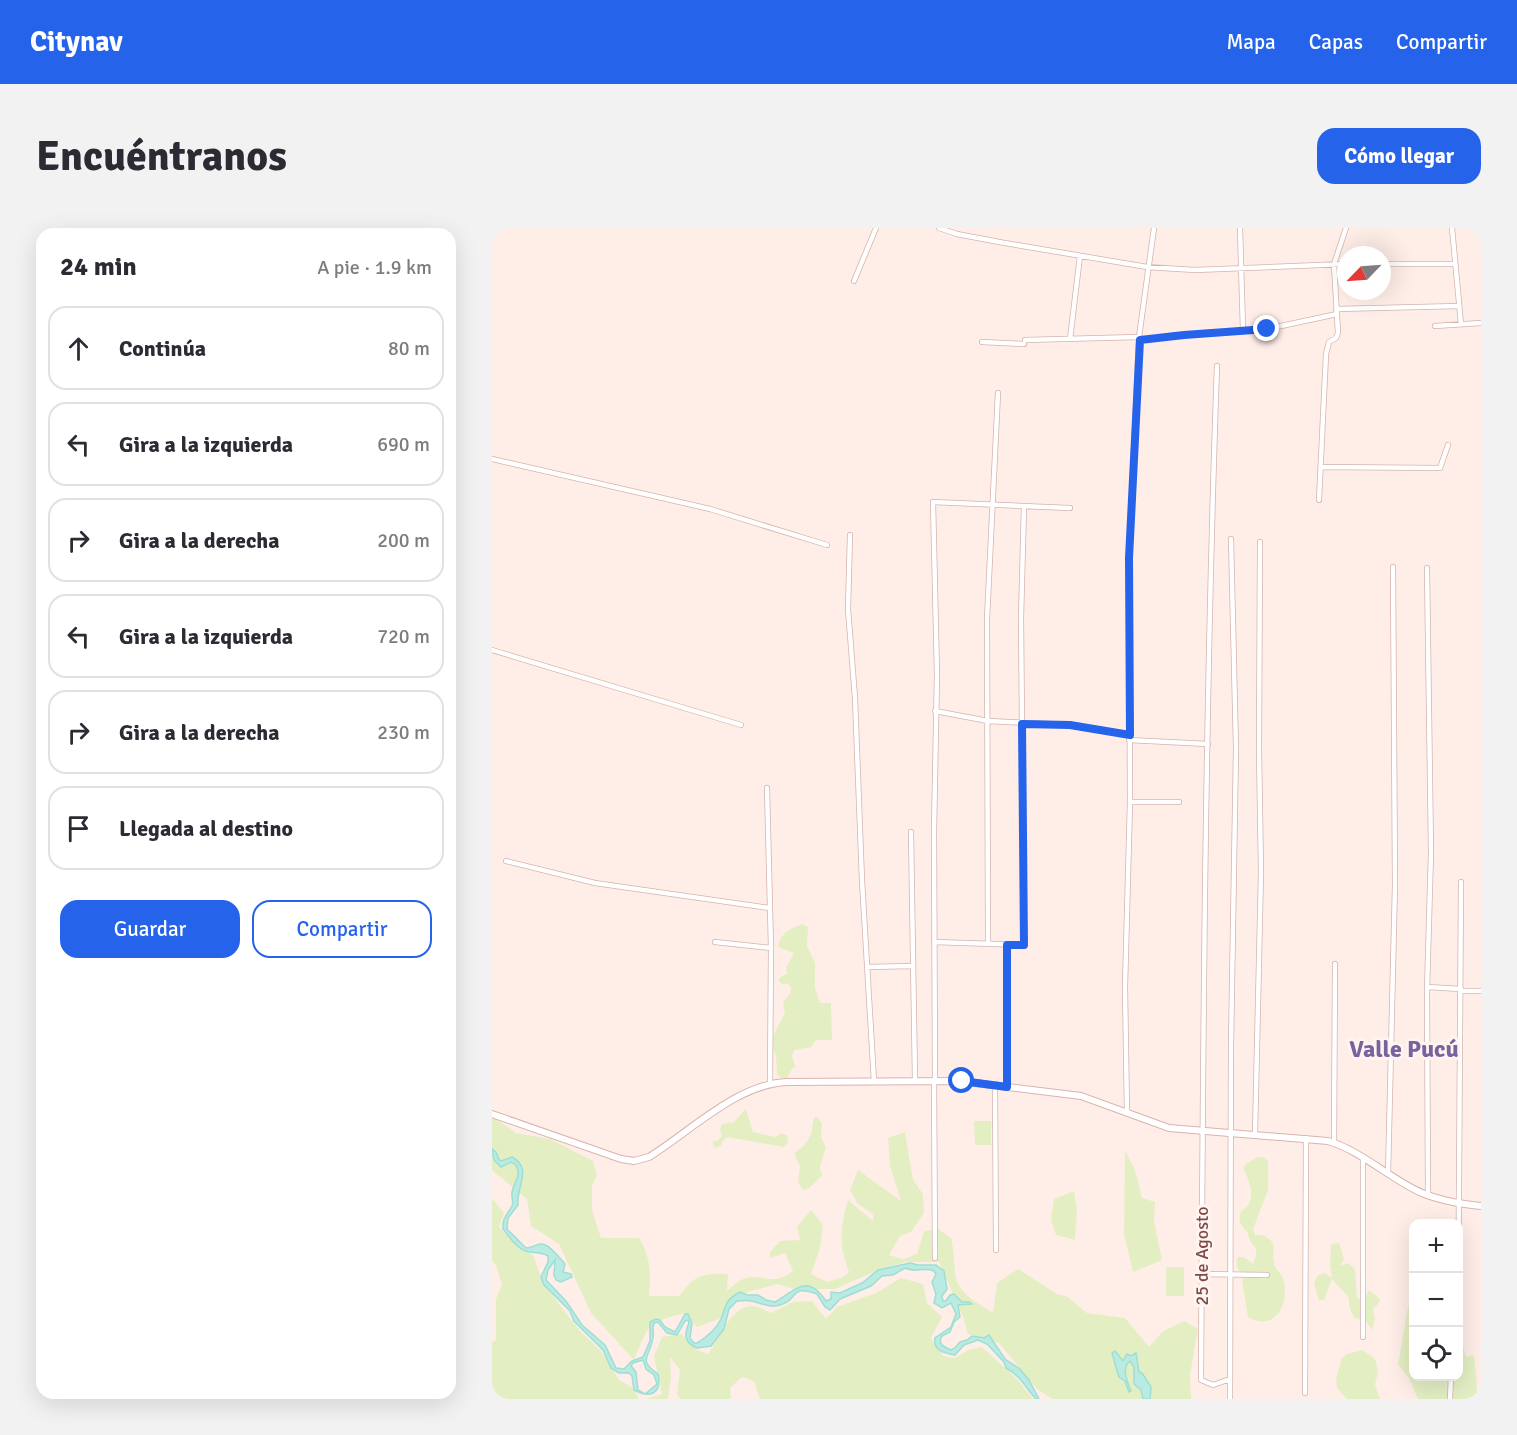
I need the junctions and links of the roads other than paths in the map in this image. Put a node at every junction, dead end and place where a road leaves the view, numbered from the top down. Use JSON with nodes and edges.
{"nodes":[{"id":1,"x":876,"y":228,"type":"edge"},
{"id":2,"x":939,"y":228,"type":"edge"},
{"id":3,"x":1154,"y":228,"type":"edge"},
{"id":4,"x":1240,"y":228,"type":"edge"},
{"id":5,"x":1346,"y":228,"type":"edge"},
{"id":6,"x":1452,"y":228,"type":"edge"},
{"id":7,"x":1080,"y":256,"type":"junction"},
{"id":8,"x":1334,"y":264,"type":"junction"},
{"id":9,"x":1391,"y":264,"type":"edge"},
{"id":10,"x":1455,"y":264,"type":"junction"},
{"id":11,"x":1147,"y":267,"type":"junction"},
{"id":12,"x":1241,"y":268,"type":"junction"},
{"id":13,"x":854,"y":281,"type":"dead end"},
{"id":14,"x":1459,"y":306,"type":"junction"},
{"id":15,"x":1336,"y":311,"type":"junction"},
{"id":16,"x":1481,"y":323,"type":"edge"},
{"id":17,"x":1461,"y":324,"type":"junction"},
{"id":18,"x":1435,"y":326,"type":"dead end"},
{"id":19,"x":1243,"y":331,"type":"junction"},
{"id":20,"x":1070,"y":339,"type":"junction"},
{"id":21,"x":1139,"y":339,"type":"junction"},
{"id":22,"x":982,"y":342,"type":"dead end"},
{"id":23,"x":1217,"y":366,"type":"dead end"},
{"id":24,"x":998,"y":393,"type":"dead end"},
{"id":25,"x":1448,"y":445,"type":"dead end"},
{"id":26,"x":492,"y":459,"type":"edge"},
{"id":27,"x":1321,"y":467,"type":"junction"},
{"id":28,"x":1319,"y":500,"type":"dead end"},
{"id":29,"x":992,"y":504,"type":"junction"},
{"id":30,"x":1024,"y":506,"type":"junction"},
{"id":31,"x":1070,"y":508,"type":"dead end"},
{"id":32,"x":850,"y":535,"type":"dead end"},
{"id":33,"x":1232,"y":539,"type":"dead end"},
{"id":34,"x":1260,"y":542,"type":"dead end"},
{"id":35,"x":827,"y":545,"type":"dead end"},
{"id":36,"x":1393,"y":567,"type":"dead end"},
{"id":37,"x":1427,"y":568,"type":"dead end"},
{"id":38,"x":492,"y":650,"type":"edge"},
{"id":39,"x":935,"y":711,"type":"junction"},
{"id":40,"x":988,"y":721,"type":"junction"},
{"id":41,"x":1022,"y":724,"type":"junction"},
{"id":42,"x":741,"y":725,"type":"dead end"},
{"id":43,"x":1130,"y":737,"type":"junction"},
{"id":44,"x":1208,"y":744,"type":"junction"},
{"id":45,"x":767,"y":788,"type":"dead end"},
{"id":46,"x":1130,"y":801,"type":"junction"},
{"id":47,"x":1179,"y":802,"type":"dead end"},
{"id":48,"x":910,"y":832,"type":"dead end"},
{"id":49,"x":506,"y":861,"type":"dead end"},
{"id":50,"x":1461,"y":882,"type":"dead end"},
{"id":51,"x":769,"y":908,"type":"junction"},
{"id":52,"x":715,"y":942,"type":"dead end"},
{"id":53,"x":934,"y":942,"type":"junction"},
{"id":54,"x":988,"y":944,"type":"junction"},
{"id":55,"x":1007,"y":945,"type":"junction"},
{"id":56,"x":771,"y":948,"type":"junction"},
{"id":57,"x":1335,"y":964,"type":"dead end"},
{"id":58,"x":912,"y":966,"type":"junction"},
{"id":59,"x":867,"y":967,"type":"junction"},
{"id":60,"x":1428,"y":987,"type":"junction"},
{"id":61,"x":1461,"y":990,"type":"junction"},
{"id":62,"x":1481,"y":991,"type":"edge"},
{"id":63,"x":915,"y":1080,"type":"junction"},
{"id":64,"x":935,"y":1080,"type":"junction"},
{"id":65,"x":874,"y":1081,"type":"junction"},
{"id":66,"x":770,"y":1083,"type":"junction"},
{"id":67,"x":995,"y":1085,"type":"junction"},
{"id":68,"x":1007,"y":1087,"type":"junction"},
{"id":69,"x":1127,"y":1113,"type":"junction"},
{"id":70,"x":492,"y":1114,"type":"edge"},
{"id":71,"x":1202,"y":1131,"type":"junction"},
{"id":72,"x":1231,"y":1133,"type":"junction"},
{"id":73,"x":1255,"y":1135,"type":"junction"},
{"id":74,"x":1305,"y":1138,"type":"junction"},
{"id":75,"x":1334,"y":1143,"type":"junction"},
{"id":76,"x":1363,"y":1159,"type":"junction"},
{"id":77,"x":1388,"y":1174,"type":"junction"},
{"id":78,"x":1428,"y":1195,"type":"junction"},
{"id":79,"x":1460,"y":1204,"type":"junction"},
{"id":80,"x":1481,"y":1206,"type":"edge"},
{"id":81,"x":996,"y":1250,"type":"dead end"},
{"id":82,"x":936,"y":1258,"type":"dead end"},
{"id":83,"x":1202,"y":1274,"type":"junction"},
{"id":84,"x":1230,"y":1274,"type":"junction"},
{"id":85,"x":1267,"y":1275,"type":"dead end"},
{"id":86,"x":1458,"y":1327,"type":"edge"},
{"id":87,"x":1363,"y":1337,"type":"dead end"},
{"id":88,"x":1230,"y":1379,"type":"junction"},
{"id":89,"x":1451,"y":1381,"type":"edge"},
{"id":90,"x":1305,"y":1393,"type":"dead end"},
{"id":91,"x":1230,"y":1399,"type":"edge"},
{"id":92,"x":1450,"y":1399,"type":"edge"}],
"edges":[{"from":1,"to":13,"type":"street"},
{"from":2,"to":7,"type":"street"},
{"from":3,"to":11,"type":"street"},
{"from":4,"to":12,"type":"street"},
{"from":5,"to":8,"type":"street"},
{"from":6,"to":10,"type":"street"},
{"from":7,"to":11,"type":"street"},
{"from":7,"to":20,"type":"street"},
{"from":8,"to":12,"type":"street"},
{"from":8,"to":15,"type":"street"},
{"from":9,"to":10,"type":"street"},
{"from":10,"to":14,"type":"street"},
{"from":11,"to":12,"type":"street"},
{"from":11,"to":21,"type":"street"},
{"from":12,"to":19,"type":"street"},
{"from":14,"to":15,"type":"street"},
{"from":14,"to":17,"type":"street"},
{"from":15,"to":19,"type":"street"},
{"from":15,"to":27,"type":"street"},
{"from":16,"to":17,"type":"street"},
{"from":17,"to":18,"type":"street"},
{"from":19,"to":21,"type":"street"},
{"from":20,"to":21,"type":"street"},
{"from":20,"to":22,"type":"street"},
{"from":21,"to":43,"type":"street"},
{"from":23,"to":44,"type":"street","name":"25 de Agosto"},
{"from":24,"to":29,"type":"street"},
{"from":25,"to":27,"type":"street"},
{"from":26,"to":35,"type":"street"},
{"from":27,"to":28,"type":"street"},
{"from":29,"to":30,"type":"street"},
{"from":29,"to":39,"type":"street"},
{"from":29,"to":40,"type":"street"},
{"from":30,"to":31,"type":"street"},
{"from":30,"to":41,"type":"street"},
{"from":32,"to":59,"type":"street"},
{"from":33,"to":72,"type":"street"},
{"from":34,"to":73,"type":"street"},
{"from":36,"to":77,"type":"street"},
{"from":37,"to":60,"type":"street"},
{"from":38,"to":42,"type":"street"},
{"from":39,"to":40,"type":"street"},
{"from":39,"to":53,"type":"street"},
{"from":40,"to":41,"type":"street"},
{"from":40,"to":54,"type":"street"},
{"from":41,"to":43,"type":"street"},
{"from":41,"to":55,"type":"street"},
{"from":43,"to":44,"type":"street"},
{"from":43,"to":46,"type":"street"},
{"from":44,"to":71,"type":"street","name":"25 de Agosto"},
{"from":45,"to":51,"type":"street"},
{"from":46,"to":47,"type":"street"},
{"from":46,"to":69,"type":"street"},
{"from":48,"to":58,"type":"street"},
{"from":49,"to":51,"type":"street"},
{"from":50,"to":61,"type":"street"},
{"from":51,"to":56,"type":"street"},
{"from":52,"to":56,"type":"street"},
{"from":53,"to":54,"type":"street"},
{"from":53,"to":64,"type":"street"},
{"from":54,"to":55,"type":"street"},
{"from":55,"to":68,"type":"street"},
{"from":56,"to":66,"type":"street"},
{"from":57,"to":75,"type":"street"},
{"from":58,"to":59,"type":"street"},
{"from":58,"to":63,"type":"street"},
{"from":59,"to":65,"type":"street"},
{"from":60,"to":61,"type":"street"},
{"from":60,"to":78,"type":"street"},
{"from":61,"to":62,"type":"street"},
{"from":61,"to":79,"type":"street"},
{"from":63,"to":64,"type":"main road"},
{"from":63,"to":65,"type":"main road"},
{"from":64,"to":67,"type":"main road"},
{"from":64,"to":82,"type":"street"},
{"from":65,"to":66,"type":"main road"},
{"from":66,"to":70,"type":"main road"},
{"from":67,"to":68,"type":"main road"},
{"from":67,"to":81,"type":"street"},
{"from":68,"to":69,"type":"main road"},
{"from":69,"to":71,"type":"main road"},
{"from":71,"to":72,"type":"main road"},
{"from":71,"to":83,"type":"street","name":"25 de Agosto"},
{"from":72,"to":73,"type":"main road"},
{"from":72,"to":84,"type":"street"},
{"from":73,"to":74,"type":"main road"},
{"from":74,"to":75,"type":"main road"},
{"from":74,"to":90,"type":"street"},
{"from":75,"to":76,"type":"main road"},
{"from":76,"to":77,"type":"main road"},
{"from":76,"to":87,"type":"street"},
{"from":77,"to":78,"type":"main road"},
{"from":78,"to":79,"type":"main road"},
{"from":79,"to":80,"type":"main road"},
{"from":79,"to":86,"type":"street"},
{"from":83,"to":84,"type":"street"},
{"from":83,"to":88,"type":"street","name":"25 de Agosto"},
{"from":84,"to":85,"type":"street"},
{"from":84,"to":88,"type":"street"},
{"from":88,"to":91,"type":"street"},
{"from":89,"to":92,"type":"street"}]}
